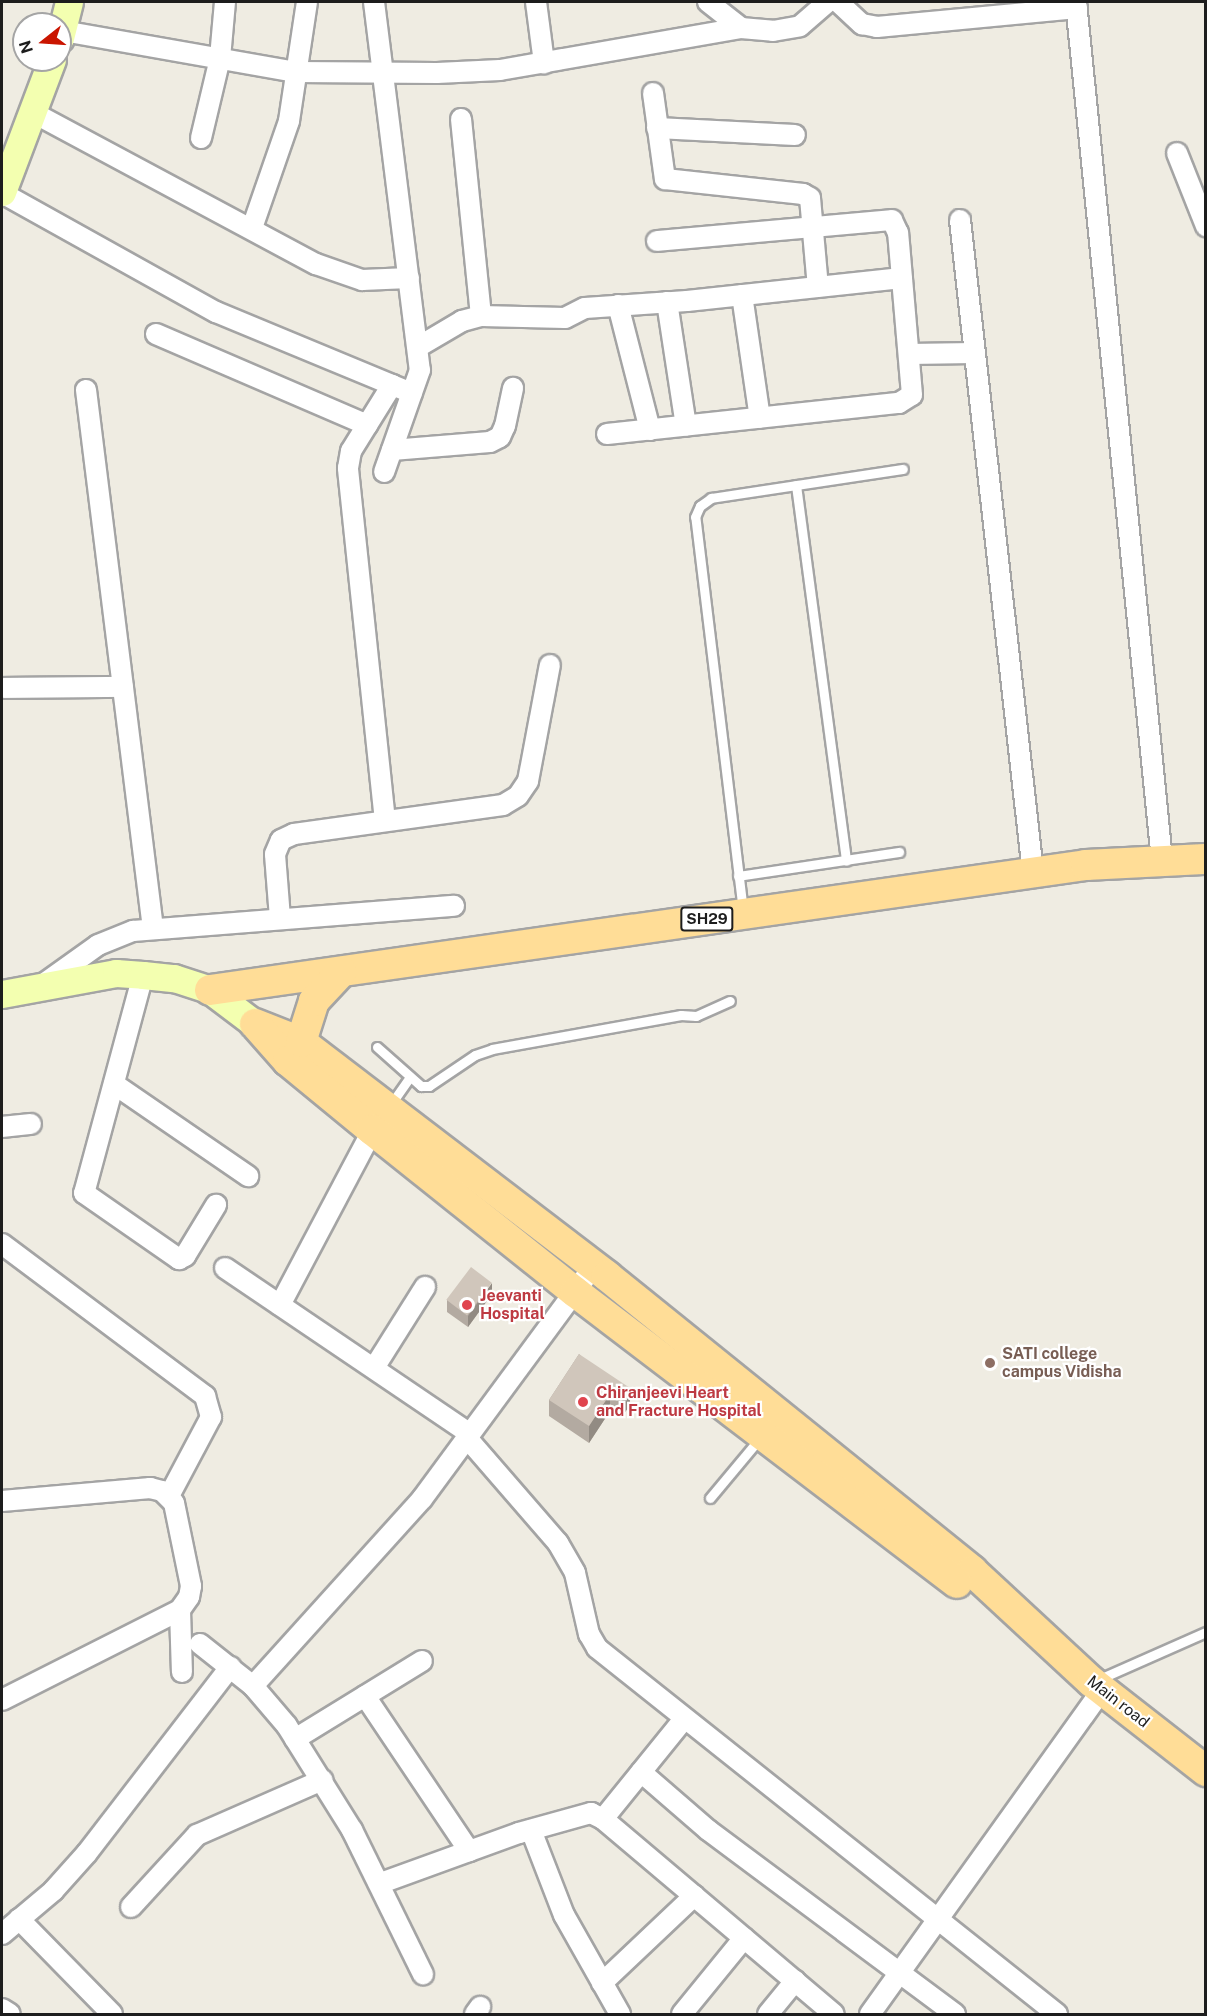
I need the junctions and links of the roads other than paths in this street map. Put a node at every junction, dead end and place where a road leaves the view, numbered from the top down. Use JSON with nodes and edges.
{"nodes":[{"id":1,"x":225,"y":2,"type":"edge"},
{"id":2,"x":307,"y":2,"type":"edge"},
{"id":3,"x":374,"y":2,"type":"edge"},
{"id":4,"x":536,"y":2,"type":"edge"},
{"id":5,"x":708,"y":2,"type":"edge"},
{"id":6,"x":828,"y":2,"type":"edge"},
{"id":7,"x":838,"y":2,"type":"edge"},
{"id":8,"x":1076,"y":5,"type":"edge"},
{"id":9,"x":741,"y":28,"type":"junction"},
{"id":10,"x":72,"y":37,"type":"edge"},
{"id":11,"x":220,"y":58,"type":"junction"},
{"id":12,"x":544,"y":63,"type":"junction"},
{"id":13,"x":47,"y":72,"type":"edge"},
{"id":14,"x":296,"y":72,"type":"junction"},
{"id":15,"x":382,"y":72,"type":"junction"},
{"id":16,"x":653,"y":93,"type":"dead end"},
{"id":17,"x":32,"y":112,"type":"junction"},
{"id":18,"x":461,"y":119,"type":"dead end"},
{"id":19,"x":657,"y":128,"type":"junction"},
{"id":20,"x":795,"y":135,"type":"dead end"},
{"id":21,"x":201,"y":138,"type":"dead end"},
{"id":22,"x":1177,"y":153,"type":"dead end"},
{"id":23,"x":2,"y":193,"type":"edge"},
{"id":24,"x":960,"y":220,"type":"dead end"},
{"id":25,"x":1206,"y":226,"type":"edge"},
{"id":26,"x":252,"y":228,"type":"junction"},
{"id":27,"x":815,"y":228,"type":"junction"},
{"id":28,"x":657,"y":241,"type":"dead end"},
{"id":29,"x":409,"y":278,"type":"junction"},
{"id":30,"x":902,"y":278,"type":"junction"},
{"id":31,"x":818,"y":287,"type":"junction"},
{"id":32,"x":742,"y":295,"type":"junction"},
{"id":33,"x":667,"y":302,"type":"junction"},
{"id":34,"x":618,"y":305,"type":"junction"},
{"id":35,"x":481,"y":315,"type":"junction"},
{"id":36,"x":156,"y":334,"type":"dead end"},
{"id":37,"x":418,"y":346,"type":"junction"},
{"id":38,"x":974,"y":353,"type":"junction"},
{"id":39,"x":909,"y":354,"type":"junction"},
{"id":40,"x":392,"y":385,"type":"junction"},
{"id":41,"x":513,"y":388,"type":"dead end"},
{"id":42,"x":86,"y":390,"type":"dead end"},
{"id":43,"x":412,"y":393,"type":"junction"},
{"id":44,"x":760,"y":418,"type":"junction"},
{"id":45,"x":368,"y":425,"type":"junction"},
{"id":46,"x":686,"y":426,"type":"junction"},
{"id":47,"x":650,"y":430,"type":"junction"},
{"id":48,"x":607,"y":435,"type":"dead end"},
{"id":49,"x":392,"y":450,"type":"junction"},
{"id":50,"x":903,"y":469,"type":"dead end"},
{"id":51,"x":384,"y":472,"type":"dead end"},
{"id":52,"x":796,"y":485,"type":"junction"},
{"id":53,"x":550,"y":665,"type":"dead end"},
{"id":54,"x":123,"y":687,"type":"junction"},
{"id":55,"x":4,"y":688,"type":"dead end"},
{"id":56,"x":385,"y":822,"type":"junction"},
{"id":57,"x":899,"y":852,"type":"dead end"},
{"id":58,"x":1206,"y":859,"type":"edge"},
{"id":59,"x":1162,"y":860,"type":"junction"},
{"id":60,"x":846,"y":861,"type":"junction"},
{"id":61,"x":1033,"y":873,"type":"junction"},
{"id":62,"x":738,"y":876,"type":"junction"},
{"id":63,"x":454,"y":906,"type":"dead end"},
{"id":64,"x":743,"y":914,"type":"junction"},
{"id":65,"x":280,"y":918,"type":"junction"},
{"id":66,"x":153,"y":929,"type":"junction"},
{"id":67,"x":341,"y":972,"type":"junction"},
{"id":68,"x":142,"y":975,"type":"junction"},
{"id":69,"x":42,"y":985,"type":"junction"},
{"id":70,"x":210,"y":990,"type":"junction"},
{"id":71,"x":2,"y":994,"type":"edge"},
{"id":72,"x":730,"y":1001,"type":"dead end"},
{"id":73,"x":255,"y":1024,"type":"junction"},
{"id":74,"x":301,"y":1042,"type":"junction"},
{"id":75,"x":377,"y":1047,"type":"dead end"},
{"id":76,"x":410,"y":1077,"type":"junction"},
{"id":77,"x":114,"y":1084,"type":"junction"},
{"id":78,"x":380,"y":1119,"type":"junction"},
{"id":79,"x":31,"y":1124,"type":"dead end"},
{"id":80,"x":2,"y":1128,"type":"edge"},
{"id":81,"x":248,"y":1176,"type":"dead end"},
{"id":82,"x":216,"y":1205,"type":"dead end"},
{"id":83,"x":2,"y":1244,"type":"edge"},
{"id":84,"x":594,"y":1266,"type":"junction"},
{"id":85,"x":225,"y":1268,"type":"dead end"},
{"id":86,"x":425,"y":1287,"type":"dead end"},
{"id":87,"x":575,"y":1292,"type":"junction"},
{"id":88,"x":280,"y":1305,"type":"junction"},
{"id":89,"x":374,"y":1368,"type":"junction"},
{"id":90,"x":469,"y":1436,"type":"junction"},
{"id":91,"x":762,"y":1436,"type":"junction"},
{"id":92,"x":169,"y":1496,"type":"junction"},
{"id":93,"x":710,"y":1498,"type":"dead end"},
{"id":94,"x":2,"y":1501,"type":"edge"},
{"id":95,"x":180,"y":1610,"type":"junction"},
{"id":96,"x":1034,"y":1630,"type":"junction"},
{"id":97,"x":1206,"y":1632,"type":"edge"},
{"id":98,"x":200,"y":1644,"type":"dead end"},
{"id":99,"x":422,"y":1661,"type":"dead end"},
{"id":100,"x":230,"y":1667,"type":"junction"},
{"id":101,"x":182,"y":1672,"type":"dead end"},
{"id":102,"x":1097,"y":1685,"type":"junction"},
{"id":103,"x":253,"y":1686,"type":"junction"},
{"id":104,"x":365,"y":1696,"type":"junction"},
{"id":105,"x":2,"y":1700,"type":"edge"},
{"id":106,"x":684,"y":1719,"type":"junction"},
{"id":107,"x":295,"y":1739,"type":"junction"},
{"id":108,"x":1206,"y":1771,"type":"edge"},
{"id":109,"x":641,"y":1772,"type":"junction"},
{"id":110,"x":322,"y":1780,"type":"junction"},
{"id":111,"x":603,"y":1819,"type":"junction"},
{"id":112,"x":531,"y":1830,"type":"junction"},
{"id":113,"x":469,"y":1851,"type":"junction"},
{"id":114,"x":381,"y":1883,"type":"junction"},
{"id":115,"x":694,"y":1896,"type":"junction"},
{"id":116,"x":130,"y":1907,"type":"dead end"},
{"id":117,"x":19,"y":1919,"type":"junction"},
{"id":118,"x":936,"y":1920,"type":"junction"},
{"id":119,"x":2,"y":1934,"type":"edge"},
{"id":120,"x":744,"y":1938,"type":"junction"},
{"id":121,"x":899,"y":1973,"type":"junction"},
{"id":122,"x":423,"y":1974,"type":"dead end"},
{"id":123,"x":795,"y":1981,"type":"junction"},
{"id":124,"x":602,"y":1983,"type":"junction"},
{"id":125,"x":2,"y":2009,"type":"edge"},
{"id":126,"x":9,"y":2014,"type":"edge"},
{"id":127,"x":112,"y":2014,"type":"edge"},
{"id":128,"x":620,"y":2014,"type":"edge"},
{"id":129,"x":682,"y":2014,"type":"edge"},
{"id":130,"x":768,"y":2014,"type":"edge"},
{"id":131,"x":834,"y":2014,"type":"edge"},
{"id":132,"x":870,"y":2014,"type":"edge"},
{"id":133,"x":955,"y":2014,"type":"edge"},
{"id":134,"x":1057,"y":2014,"type":"edge"}],
"edges":[{"from":1,"to":11,"type":"street"},
{"from":2,"to":14,"type":"street"},
{"from":3,"to":15,"type":"street"},
{"from":4,"to":12,"type":"street"},
{"from":5,"to":9,"type":"street"},
{"from":6,"to":9,"type":"street"},
{"from":7,"to":8,"type":"street"},
{"from":8,"to":59,"type":"street"},
{"from":9,"to":12,"type":"street"},
{"from":10,"to":11,"type":"street"},
{"from":11,"to":14,"type":"street"},
{"from":11,"to":21,"type":"street"},
{"from":12,"to":15,"type":"street"},
{"from":13,"to":17,"type":"main road"},
{"from":14,"to":15,"type":"street"},
{"from":14,"to":26,"type":"street"},
{"from":15,"to":29,"type":"street"},
{"from":16,"to":19,"type":"street"},
{"from":17,"to":23,"type":"main road"},
{"from":17,"to":26,"type":"street"},
{"from":18,"to":35,"type":"street"},
{"from":19,"to":20,"type":"street"},
{"from":19,"to":27,"type":"street"},
{"from":22,"to":25,"type":"street"},
{"from":23,"to":40,"type":"street"},
{"from":24,"to":38,"type":"street"},
{"from":26,"to":29,"type":"street"},
{"from":27,"to":28,"type":"street"},
{"from":27,"to":30,"type":"street"},
{"from":27,"to":31,"type":"street"},
{"from":29,"to":37,"type":"street"},
{"from":30,"to":31,"type":"street"},
{"from":30,"to":39,"type":"street"},
{"from":31,"to":32,"type":"street"},
{"from":32,"to":33,"type":"street"},
{"from":32,"to":44,"type":"street"},
{"from":33,"to":34,"type":"street"},
{"from":33,"to":46,"type":"street"},
{"from":34,"to":35,"type":"street"},
{"from":34,"to":47,"type":"street"},
{"from":35,"to":37,"type":"street"},
{"from":36,"to":45,"type":"street"},
{"from":37,"to":43,"type":"street"},
{"from":38,"to":39,"type":"street"},
{"from":38,"to":61,"type":"street"},
{"from":39,"to":44,"type":"street"},
{"from":40,"to":43,"type":"street"},
{"from":40,"to":45,"type":"street"},
{"from":41,"to":49,"type":"street"},
{"from":42,"to":54,"type":"street"},
{"from":43,"to":49,"type":"street"},
{"from":44,"to":46,"type":"street"},
{"from":45,"to":56,"type":"street"},
{"from":46,"to":47,"type":"street"},
{"from":47,"to":48,"type":"street"},
{"from":49,"to":51,"type":"street"},
{"from":50,"to":52,"type":"lane"},
{"from":52,"to":60,"type":"lane"},
{"from":52,"to":62,"type":"lane"},
{"from":53,"to":56,"type":"street"},
{"from":54,"to":55,"type":"street"},
{"from":54,"to":66,"type":"street"},
{"from":56,"to":65,"type":"street"},
{"from":57,"to":60,"type":"lane"},
{"from":58,"to":59,"type":"main road","number":"SH29"},
{"from":59,"to":61,"type":"main road","number":"SH29"},
{"from":60,"to":62,"type":"lane"},
{"from":61,"to":64,"type":"main road","number":"SH29"},
{"from":62,"to":64,"type":"lane"},
{"from":63,"to":65,"type":"street"},
{"from":64,"to":67,"type":"main road","number":"SH29"},
{"from":65,"to":66,"type":"street"},
{"from":66,"to":69,"type":"street"},
{"from":67,"to":70,"type":"main road","number":"SH29"},
{"from":67,"to":74,"type":"main road"},
{"from":68,"to":69,"type":"main road"},
{"from":68,"to":70,"type":"main road"},
{"from":68,"to":77,"type":"street"},
{"from":69,"to":71,"type":"main road"},
{"from":70,"to":73,"type":"main road"},
{"from":72,"to":76,"type":"lane"},
{"from":73,"to":74,"type":"main road"},
{"from":73,"to":78,"type":"main road"},
{"from":74,"to":78,"type":"main road"},
{"from":75,"to":76,"type":"lane"},
{"from":76,"to":78,"type":"lane"},
{"from":77,"to":81,"type":"street"},
{"from":77,"to":82,"type":"street"},
{"from":78,"to":84,"type":"main road"},
{"from":78,"to":87,"type":"main road"},
{"from":78,"to":88,"type":"street"},
{"from":79,"to":80,"type":"street"},
{"from":83,"to":92,"type":"street"},
{"from":84,"to":87,"type":"street"},
{"from":84,"to":96,"type":"main road"},
{"from":85,"to":88,"type":"street"},
{"from":86,"to":89,"type":"street"},
{"from":87,"to":90,"type":"street"},
{"from":87,"to":91,"type":"main road"},
{"from":88,"to":89,"type":"street"},
{"from":89,"to":90,"type":"street"},
{"from":90,"to":103,"type":"street"},
{"from":90,"to":106,"type":"street"},
{"from":91,"to":93,"type":"lane"},
{"from":91,"to":96,"type":"main road"},
{"from":92,"to":94,"type":"street"},
{"from":92,"to":95,"type":"street"},
{"from":95,"to":101,"type":"street"},
{"from":95,"to":105,"type":"street"},
{"from":96,"to":102,"type":"main road","name":"Main road"},
{"from":97,"to":102,"type":"lane"},
{"from":98,"to":100,"type":"street"},
{"from":99,"to":104,"type":"street"},
{"from":100,"to":103,"type":"street"},
{"from":100,"to":117,"type":"street"},
{"from":102,"to":108,"type":"main road","name":"Main road"},
{"from":102,"to":118,"type":"street"},
{"from":103,"to":107,"type":"street"},
{"from":104,"to":107,"type":"street"},
{"from":104,"to":113,"type":"street"},
{"from":106,"to":109,"type":"street"},
{"from":106,"to":118,"type":"street"},
{"from":107,"to":110,"type":"street"},
{"from":109,"to":111,"type":"street"},
{"from":109,"to":121,"type":"street"},
{"from":110,"to":114,"type":"street"},
{"from":110,"to":116,"type":"street"},
{"from":111,"to":112,"type":"street"},
{"from":111,"to":115,"type":"street"},
{"from":112,"to":113,"type":"street"},
{"from":112,"to":124,"type":"street"},
{"from":113,"to":114,"type":"street"},
{"from":114,"to":122,"type":"street"},
{"from":115,"to":120,"type":"street"},
{"from":115,"to":124,"type":"street"},
{"from":117,"to":119,"type":"street"},
{"from":117,"to":127,"type":"street"},
{"from":118,"to":121,"type":"street"},
{"from":118,"to":134,"type":"street"},
{"from":120,"to":123,"type":"street"},
{"from":120,"to":129,"type":"street"},
{"from":121,"to":132,"type":"street"},
{"from":121,"to":133,"type":"street"},
{"from":123,"to":130,"type":"street"},
{"from":123,"to":131,"type":"street"},
{"from":124,"to":128,"type":"street"},
{"from":125,"to":126,"type":"street"}]}
